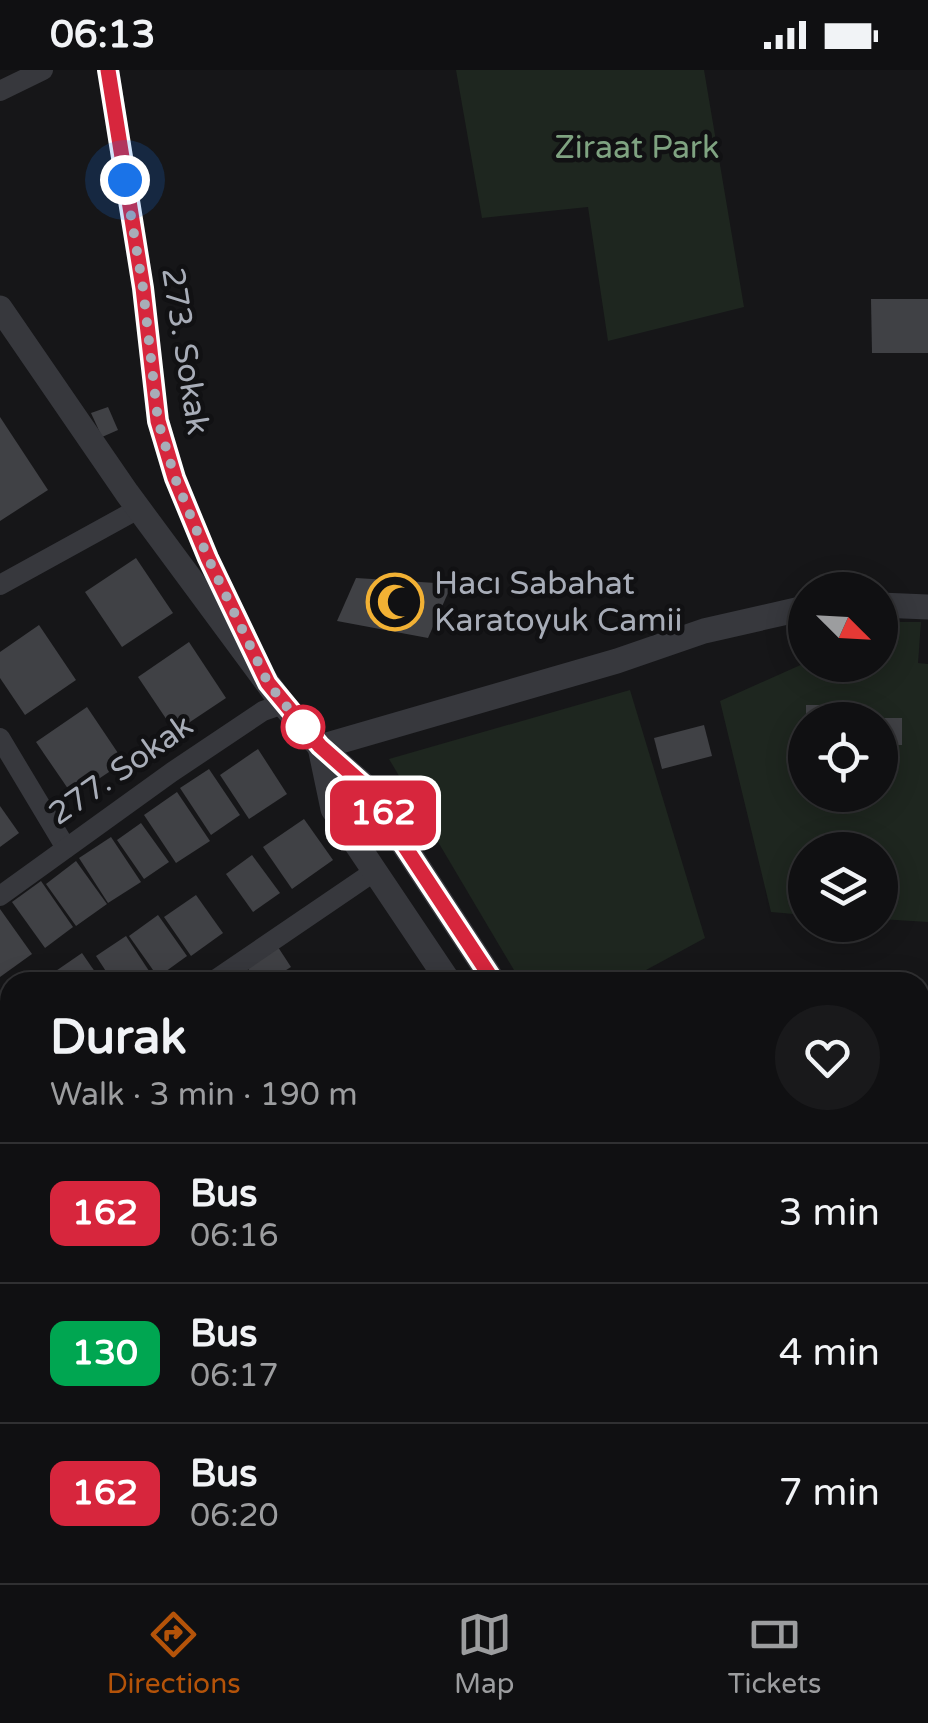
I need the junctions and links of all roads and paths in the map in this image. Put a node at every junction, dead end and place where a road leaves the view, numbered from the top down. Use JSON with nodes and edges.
{"nodes":[{"id":1,"x":42,"y":70,"type":"edge"},
{"id":2,"x":108,"y":70,"type":"edge"},
{"id":3,"x":0,"y":91,"type":"edge"},
{"id":4,"x":0,"y":308,"type":"edge"},
{"id":5,"x":138,"y":508,"type":"junction"},
{"id":6,"x":0,"y":585,"type":"edge"},
{"id":7,"x":898,"y":605,"type":"edge"},
{"id":8,"x":928,"y":606,"type":"edge"},
{"id":9,"x":788,"y":612,"type":"edge"},
{"id":10,"x":276,"y":693,"type":"junction"},
{"id":11,"x":0,"y":738,"type":"edge"},
{"id":12,"x":320,"y":746,"type":"junction"},
{"id":13,"x":66,"y":848,"type":"junction"},
{"id":14,"x":375,"y":871,"type":"junction"},
{"id":15,"x":0,"y":896,"type":"edge"},
{"id":16,"x":227,"y":972,"type":"edge"},
{"id":17,"x":443,"y":972,"type":"edge"},
{"id":18,"x":487,"y":972,"type":"edge"}],
"edges":[{"from":1,"to":3,"type":"street"},
{"from":2,"to":10,"type":"street","name":"273. Sokak"},
{"from":4,"to":5,"type":"street","name":"273. Sokak"},
{"from":5,"to":6,"type":"street"},
{"from":5,"to":10,"type":"street","name":"273. Sokak"},
{"from":7,"to":8,"type":"street"},
{"from":9,"to":12,"type":"street"},
{"from":10,"to":12,"type":"street","name":"273. Sokak"},
{"from":10,"to":13,"type":"street","name":"277. Sokak"},
{"from":11,"to":13,"type":"street"},
{"from":12,"to":14,"type":"street","name":"273. Sokak"},
{"from":12,"to":18,"type":"street","name":"273. Sokak"},
{"from":13,"to":15,"type":"street","name":"277. Sokak"},
{"from":14,"to":16,"type":"street"},
{"from":14,"to":17,"type":"street","name":"273. Sokak"}]}
